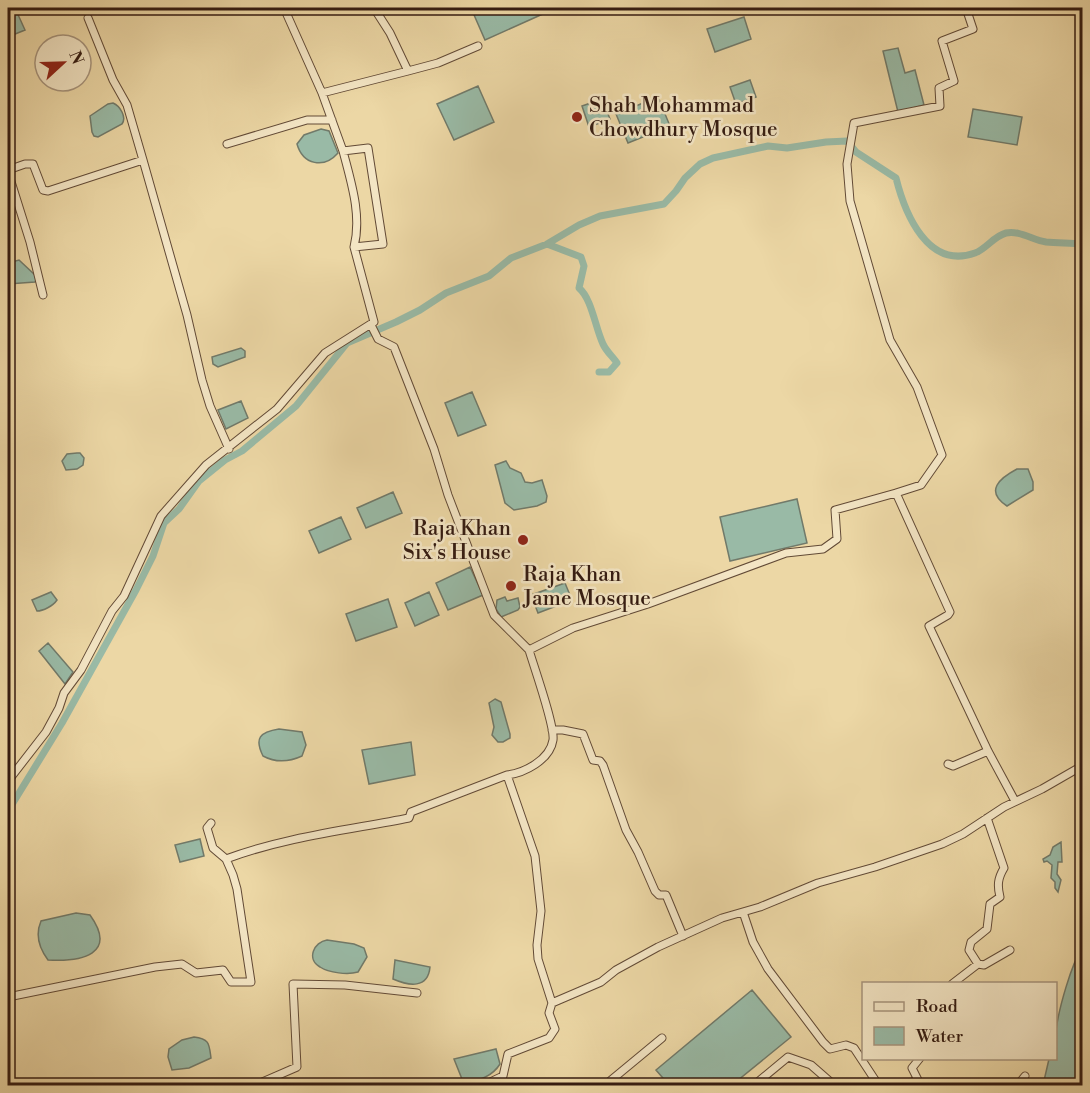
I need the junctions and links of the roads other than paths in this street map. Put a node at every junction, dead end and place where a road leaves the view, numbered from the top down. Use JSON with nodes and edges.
{"nodes":[{"id":1,"x":284,"y":8,"type":"edge"},
{"id":2,"x":374,"y":8,"type":"edge"},
{"id":3,"x":966,"y":8,"type":"edge"},
{"id":4,"x":88,"y":18,"type":"dead end"},
{"id":5,"x":478,"y":46,"type":"dead end"},
{"id":6,"x":408,"y":71,"type":"junction"},
{"id":7,"x":322,"y":93,"type":"junction"},
{"id":8,"x":332,"y":120,"type":"junction"},
{"id":9,"x":227,"y":144,"type":"dead end"},
{"id":10,"x":343,"y":151,"type":"junction"},
{"id":11,"x":143,"y":159,"type":"junction"},
{"id":12,"x":8,"y":171,"type":"edge"},
{"id":13,"x":354,"y":247,"type":"junction"},
{"id":14,"x":43,"y":295,"type":"dead end"},
{"id":15,"x":371,"y":325,"type":"junction"},
{"id":16,"x":229,"y":449,"type":"junction"},
{"id":17,"x":897,"y":493,"type":"junction"},
{"id":18,"x":529,"y":650,"type":"junction"},
{"id":19,"x":552,"y":730,"type":"junction"},
{"id":20,"x":988,"y":751,"type":"junction"},
{"id":21,"x":948,"y":764,"type":"dead end"},
{"id":22,"x":1083,"y":766,"type":"edge"},
{"id":23,"x":507,"y":775,"type":"junction"},
{"id":24,"x":8,"y":781,"type":"edge"},
{"id":25,"x":1015,"y":801,"type":"junction"},
{"id":26,"x":987,"y":818,"type":"junction"},
{"id":27,"x":211,"y":823,"type":"dead end"},
{"id":28,"x":226,"y":859,"type":"junction"},
{"id":29,"x":742,"y":912,"type":"junction"},
{"id":30,"x":683,"y":936,"type":"junction"},
{"id":31,"x":1010,"y":950,"type":"dead end"},
{"id":32,"x":978,"y":964,"type":"junction"},
{"id":33,"x":955,"y":982,"type":"edge"},
{"id":34,"x":417,"y":993,"type":"dead end"},
{"id":35,"x":8,"y":997,"type":"edge"},
{"id":36,"x":552,"y":1003,"type":"junction"},
{"id":37,"x":662,"y":1038,"type":"dead end"},
{"id":38,"x":862,"y":1059,"type":"edge"},
{"id":39,"x":863,"y":1060,"type":"edge"},
{"id":40,"x":919,"y":1060,"type":"edge"},
{"id":41,"x":1025,"y":1076,"type":"dead end"},
{"id":42,"x":919,"y":1082,"type":"edge"},
{"id":43,"x":253,"y":1086,"type":"edge"},
{"id":44,"x":482,"y":1086,"type":"edge"},
{"id":45,"x":604,"y":1086,"type":"edge"},
{"id":46,"x":753,"y":1086,"type":"edge"},
{"id":47,"x":835,"y":1086,"type":"edge"},
{"id":48,"x":879,"y":1086,"type":"edge"},
{"id":49,"x":906,"y":1086,"type":"edge"},
{"id":50,"x":1017,"y":1086,"type":"edge"}],
"edges":[{"from":1,"to":7,"type":"street"},
{"from":2,"to":6,"type":"street"},
{"from":3,"to":17,"type":"street"},
{"from":4,"to":11,"type":"street"},
{"from":5,"to":6,"type":"street"},
{"from":6,"to":7,"type":"street"},
{"from":7,"to":8,"type":"street"},
{"from":8,"to":9,"type":"street"},
{"from":8,"to":10,"type":"street"},
{"from":10,"to":13,"type":"street"},
{"from":10,"to":13,"type":"street"},
{"from":11,"to":12,"type":"street"},
{"from":11,"to":16,"type":"street"},
{"from":12,"to":14,"type":"street"},
{"from":13,"to":15,"type":"street"},
{"from":15,"to":16,"type":"street"},
{"from":15,"to":18,"type":"street"},
{"from":16,"to":24,"type":"street"},
{"from":17,"to":18,"type":"street"},
{"from":17,"to":20,"type":"street"},
{"from":18,"to":19,"type":"street"},
{"from":19,"to":23,"type":"street"},
{"from":19,"to":30,"type":"street"},
{"from":20,"to":21,"type":"street"},
{"from":20,"to":25,"type":"street"},
{"from":22,"to":25,"type":"street"},
{"from":23,"to":28,"type":"street"},
{"from":23,"to":36,"type":"street"},
{"from":25,"to":26,"type":"street"},
{"from":26,"to":29,"type":"street"},
{"from":26,"to":32,"type":"street"},
{"from":27,"to":28,"type":"street"},
{"from":28,"to":35,"type":"street"},
{"from":29,"to":30,"type":"street"},
{"from":29,"to":38,"type":"street"},
{"from":30,"to":36,"type":"street"},
{"from":31,"to":32,"type":"street"},
{"from":32,"to":33,"type":"street"},
{"from":34,"to":43,"type":"street"},
{"from":36,"to":44,"type":"street"},
{"from":37,"to":45,"type":"street"},
{"from":39,"to":48,"type":"street"},
{"from":40,"to":42,"type":"street"},
{"from":41,"to":50,"type":"street"},
{"from":42,"to":49,"type":"street"},
{"from":46,"to":47,"type":"street"}]}
